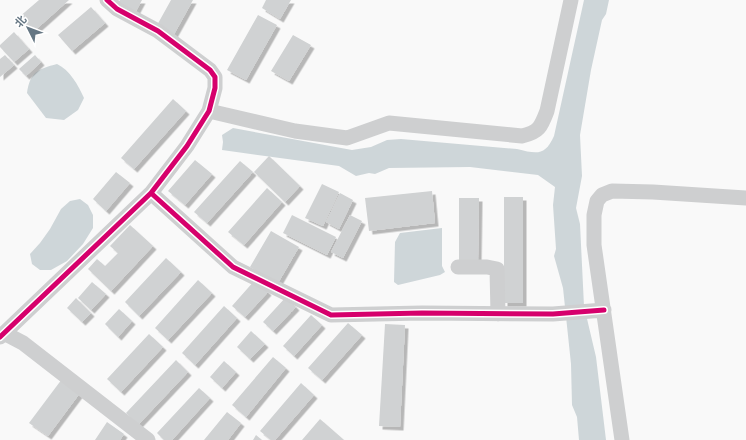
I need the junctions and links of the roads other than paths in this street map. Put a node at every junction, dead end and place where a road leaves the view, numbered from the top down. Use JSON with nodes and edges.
{"nodes":[{"id":1,"x":107,"y":0,"type":"edge"},
{"id":2,"x":571,"y":0,"type":"edge"},
{"id":3,"x":209,"y":111,"type":"junction"},
{"id":4,"x":151,"y":192,"type":"junction"},
{"id":5,"x":746,"y":198,"type":"edge"},
{"id":6,"x":458,"y":267,"type":"dead end"},
{"id":7,"x":597,"y":311,"type":"junction"},
{"id":8,"x":498,"y":314,"type":"junction"},
{"id":9,"x":2,"y":335,"type":"edge"},
{"id":10,"x":148,"y":440,"type":"edge"},
{"id":11,"x":622,"y":440,"type":"edge"}],
"edges":[{"from":1,"to":3,"type":"street"},
{"from":2,"to":3,"type":"street"},
{"from":3,"to":4,"type":"street"},
{"from":4,"to":8,"type":"street"},
{"from":4,"to":9,"type":"street"},
{"from":5,"to":7,"type":"street"},
{"from":6,"to":8,"type":"street"},
{"from":7,"to":8,"type":"street"},
{"from":7,"to":11,"type":"street"},
{"from":9,"to":10,"type":"street"}]}
